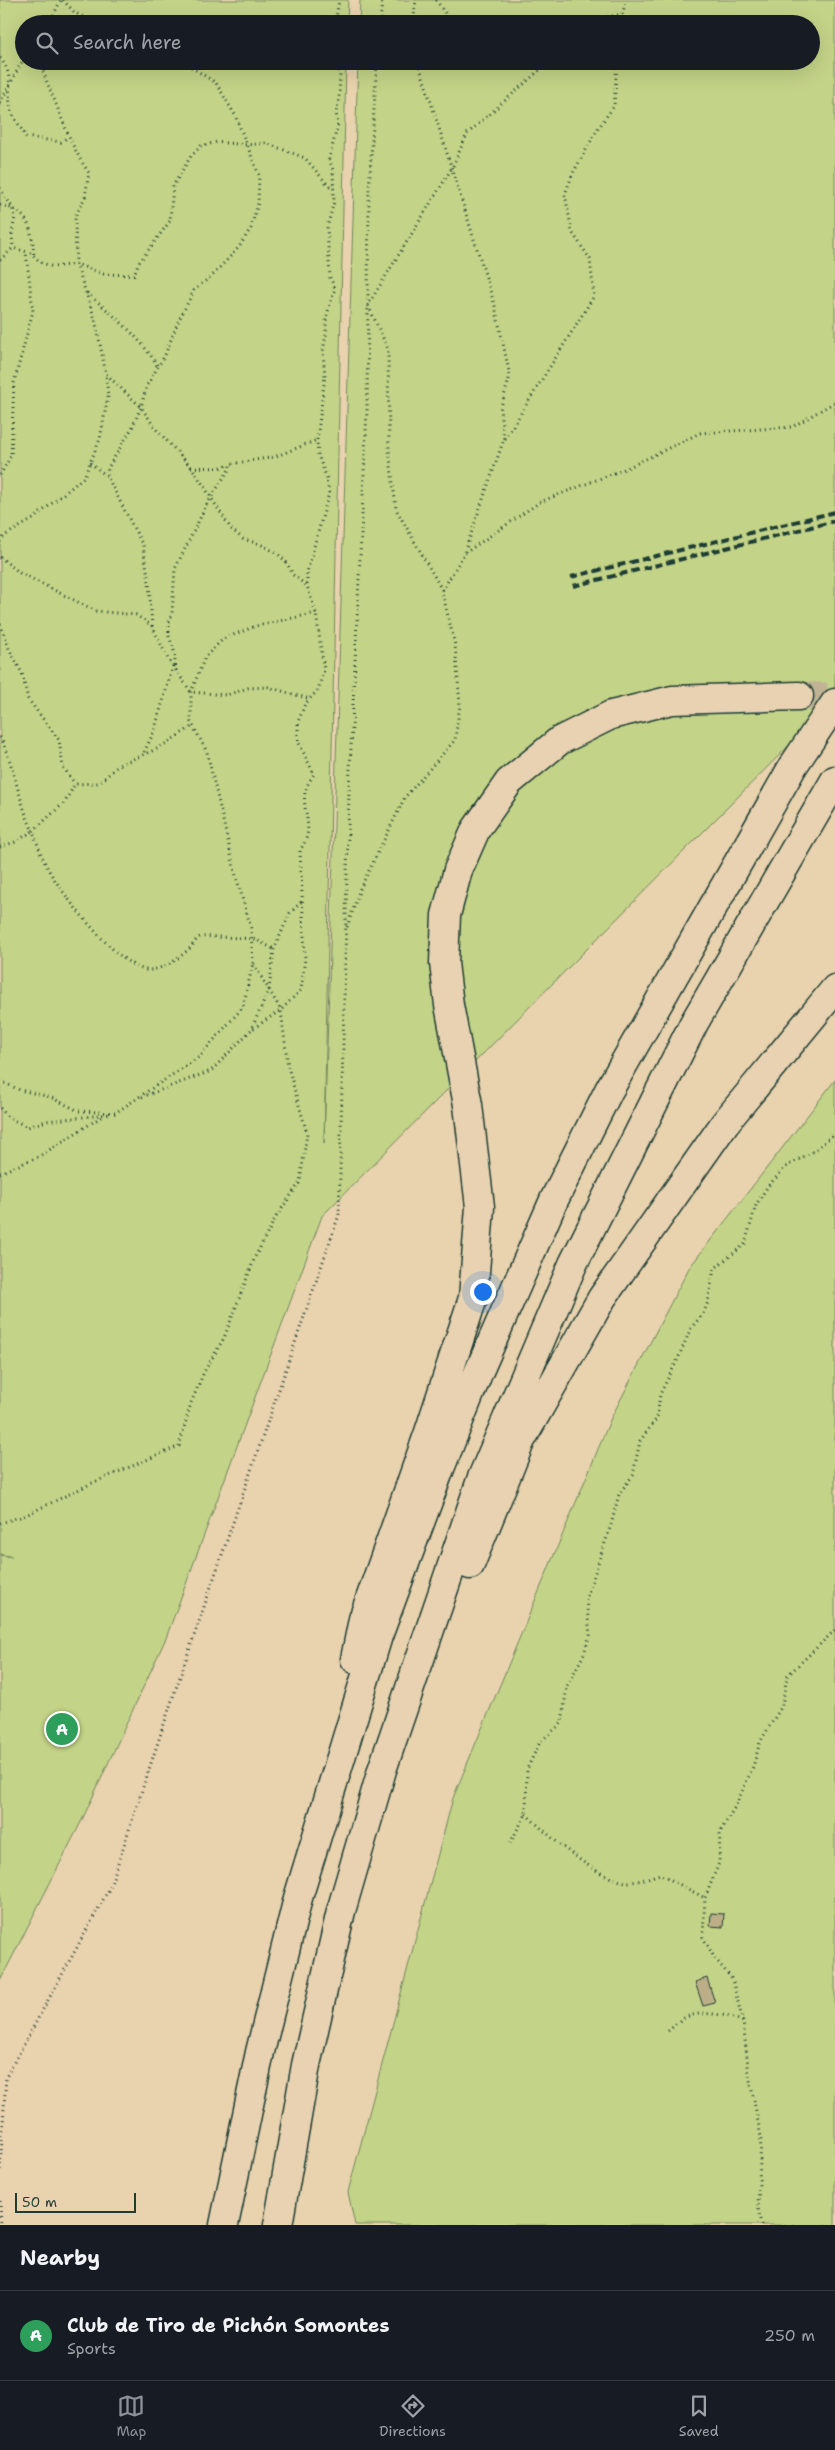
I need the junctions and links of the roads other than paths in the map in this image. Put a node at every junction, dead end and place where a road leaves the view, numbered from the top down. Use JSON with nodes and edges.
{"nodes":[{"id":1,"x":799,"y":696,"type":"tunnel mouth"},
{"id":2,"x":835,"y":704,"type":"edge"},
{"id":3,"x":835,"y":780,"type":"edge"},
{"id":4,"x":835,"y":989,"type":"edge"},
{"id":5,"x":382,"y":1770,"type":"junction"},
{"id":6,"x":326,"y":1808,"type":"junction"},
{"id":7,"x":224,"y":2225,"type":"edge"},
{"id":8,"x":278,"y":2225,"type":"edge"}],
"edges":[{"from":1,"to":6,"type":"highway"},
{"from":2,"to":6,"type":"highway"},
{"from":3,"to":5,"type":"highway"},
{"from":4,"to":5,"type":"highway"},
{"from":5,"to":8,"type":"highway"},
{"from":6,"to":7,"type":"highway"}]}
